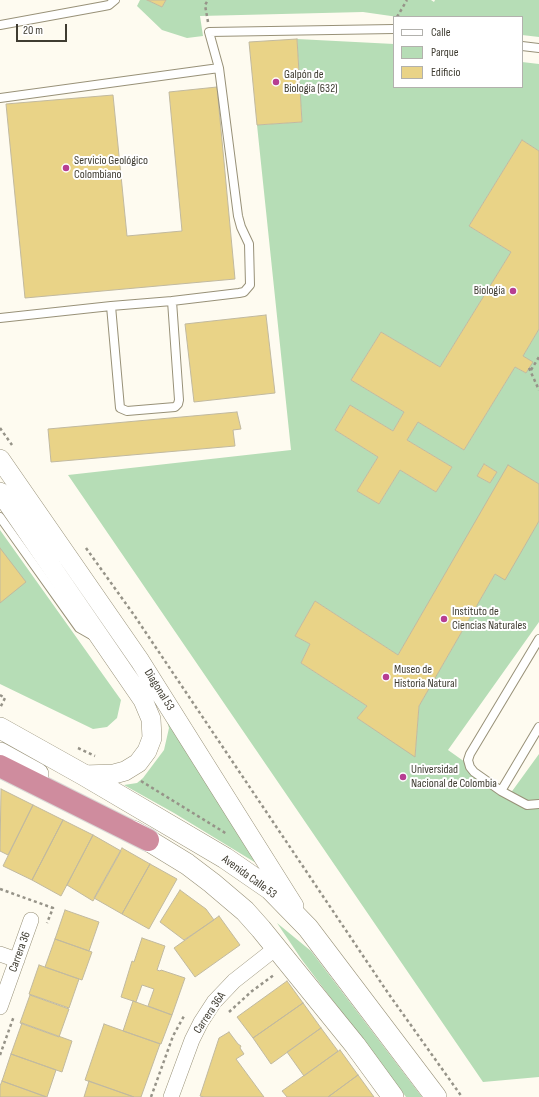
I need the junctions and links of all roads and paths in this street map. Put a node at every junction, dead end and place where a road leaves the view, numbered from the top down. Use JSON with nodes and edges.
{"nodes":[{"id":1,"x":115,"y":0,"type":"edge"},
{"id":2,"x":208,"y":0,"type":"edge"},
{"id":3,"x":407,"y":0,"type":"edge"},
{"id":4,"x":398,"y":16,"type":"edge"},
{"id":5,"x":0,"y":25,"type":"edge"},
{"id":6,"x":393,"y":29,"type":"edge"},
{"id":7,"x":209,"y":32,"type":"junction"},
{"id":8,"x":523,"y":46,"type":"edge"},
{"id":9,"x":539,"y":48,"type":"edge"},
{"id":10,"x":219,"y":68,"type":"junction"},
{"id":11,"x":0,"y":98,"type":"edge"},
{"id":12,"x":172,"y":300,"type":"junction"},
{"id":13,"x":111,"y":306,"type":"junction"},
{"id":14,"x":0,"y":318,"type":"edge"},
{"id":15,"x":539,"y":356,"type":"edge"},
{"id":16,"x":539,"y":390,"type":"edge"},
{"id":17,"x":0,"y":428,"type":"edge"},
{"id":18,"x":7,"y":453,"type":"edge"},
{"id":19,"x":0,"y":492,"type":"edge"},
{"id":20,"x":0,"y":517,"type":"edge"},
{"id":21,"x":14,"y":524,"type":"junction"},
{"id":22,"x":83,"y":544,"type":"dead end"},
{"id":23,"x":539,"y":640,"type":"edge"},
{"id":24,"x":0,"y":695,"type":"edge"},
{"id":25,"x":0,"y":708,"type":"edge"},
{"id":26,"x":539,"y":726,"type":"edge"},
{"id":27,"x":0,"y":728,"type":"edge"},
{"id":28,"x":0,"y":753,"type":"edge"},
{"id":29,"x":0,"y":766,"type":"edge"},
{"id":30,"x":84,"y":775,"type":"junction"},
{"id":31,"x":501,"y":791,"type":"junction"},
{"id":32,"x":539,"y":804,"type":"edge"},
{"id":33,"x":148,"y":840,"type":"junction"},
{"id":34,"x":31,"y":920,"type":"dead end"},
{"id":35,"x":308,"y":928,"type":"junction"},
{"id":36,"x":276,"y":948,"type":"junction"},
{"id":37,"x":0,"y":954,"type":"edge"},
{"id":38,"x":17,"y":960,"type":"junction"},
{"id":39,"x":281,"y":974,"type":"dead end"},
{"id":40,"x":0,"y":1007,"type":"edge"},
{"id":41,"x":225,"y":1016,"type":"dead end"},
{"id":42,"x":171,"y":1097,"type":"edge"},
{"id":43,"x":393,"y":1097,"type":"edge"},
{"id":44,"x":436,"y":1097,"type":"edge"},
{"id":45,"x":462,"y":1097,"type":"edge"}],
"edges":[{"from":1,"to":5,"type":"lane"},
{"from":2,"to":7,"type":"path"},
{"from":3,"to":4,"type":"path"},
{"from":6,"to":7,"type":"lane"},
{"from":7,"to":10,"type":"lane"},
{"from":8,"to":9,"type":"lane"},
{"from":10,"to":11,"type":"lane"},
{"from":10,"to":12,"type":"lane"},
{"from":12,"to":13,"type":"lane"},
{"from":12,"to":13,"type":"lane"},
{"from":13,"to":14,"type":"lane"},
{"from":15,"to":16,"type":"path"},
{"from":17,"to":18,"type":"path"},
{"from":18,"to":35,"type":"street","name":"Diagonal 53"},
{"from":19,"to":21,"type":"street","name":"Diagonal 53"},
{"from":20,"to":21,"type":"lane"},
{"from":21,"to":30,"type":"street","name":"Diagonal 53"},
{"from":22,"to":45,"type":"path"},
{"from":23,"to":31,"type":"lane"},
{"from":24,"to":25,"type":"path"},
{"from":26,"to":31,"type":"lane"},
{"from":27,"to":30,"type":"main road","name":"Avenida Calle 53"},
{"from":28,"to":33,"type":"main road"},
{"from":29,"to":33,"type":"highway"},
{"from":30,"to":35,"type":"main road","name":"Avenida Calle 53"},
{"from":31,"to":32,"type":"lane"},
{"from":33,"to":36,"type":"main road"},
{"from":34,"to":38,"type":"street","name":"Carrera 36"},
{"from":35,"to":44,"type":"main road","name":"Avenida Calle 53"},
{"from":36,"to":42,"type":"street","name":"Carrera 36A"},
{"from":36,"to":43,"type":"main road"},
{"from":37,"to":38,"type":"street"},
{"from":38,"to":40,"type":"street","name":"Carrera 36"},
{"from":39,"to":41,"type":"path"}]}
